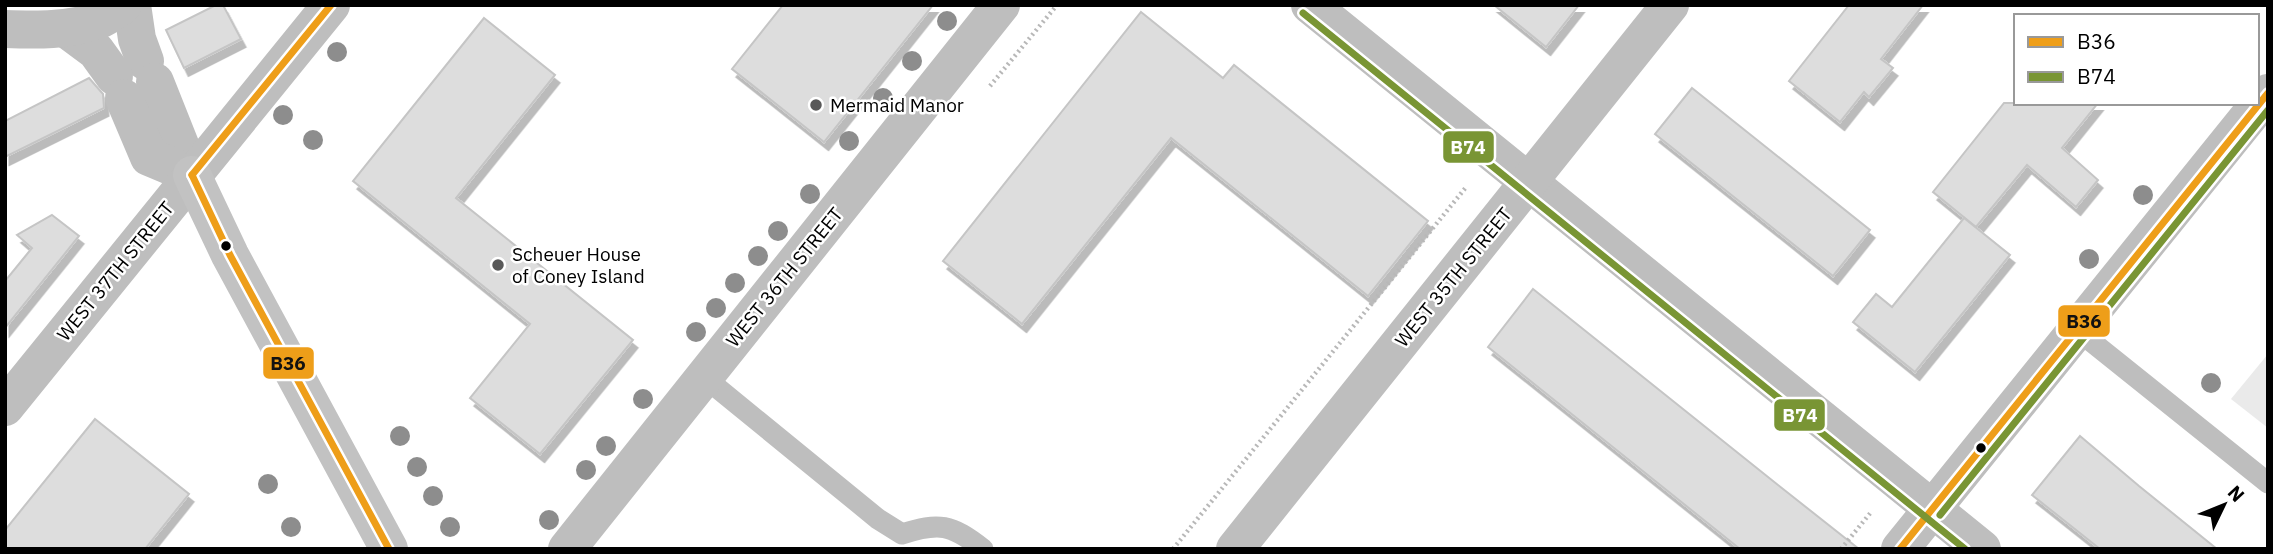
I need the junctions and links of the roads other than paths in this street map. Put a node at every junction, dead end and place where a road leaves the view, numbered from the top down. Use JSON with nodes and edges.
{"nodes":[{"id":1,"x":123,"y":5,"type":"edge"},
{"id":2,"x":132,"y":5,"type":"edge"},
{"id":3,"x":331,"y":5,"type":"edge"},
{"id":4,"x":1001,"y":5,"type":"edge"},
{"id":5,"x":1310,"y":5,"type":"edge"},
{"id":6,"x":1670,"y":5,"type":"edge"},
{"id":7,"x":5,"y":29,"type":"edge"},
{"id":8,"x":54,"y":29,"type":"junction"},
{"id":9,"x":134,"y":79,"type":"junction"},
{"id":10,"x":2258,"y":105,"type":"edge"},
{"id":11,"x":192,"y":175,"type":"junction"},
{"id":12,"x":1529,"y":182,"type":"junction"},
{"id":13,"x":2077,"y":330,"type":"junction"},
{"id":14,"x":704,"y":377,"type":"junction"},
{"id":15,"x":5,"y":407,"type":"edge"},
{"id":16,"x":2268,"y":483,"type":"edge"},
{"id":17,"x":1932,"y":509,"type":"junction"},
{"id":18,"x":390,"y":549,"type":"edge"},
{"id":19,"x":567,"y":549,"type":"edge"},
{"id":20,"x":983,"y":549,"type":"edge"},
{"id":21,"x":1235,"y":549,"type":"edge"},
{"id":22,"x":1900,"y":549,"type":"edge"},
{"id":23,"x":1982,"y":549,"type":"edge"}],
"edges":[{"from":1,"to":8,"type":"street"},
{"from":2,"to":9,"type":"street"},
{"from":3,"to":11,"type":"street","name":"WEST 37TH STREET"},
{"from":4,"to":14,"type":"street","name":"WEST 36TH STREET"},
{"from":5,"to":12,"type":"street"},
{"from":6,"to":12,"type":"street","name":"WEST 35TH STREET"},
{"from":7,"to":8,"type":"street"},
{"from":8,"to":9,"type":"street"},
{"from":9,"to":11,"type":"street"},
{"from":10,"to":13,"type":"street"},
{"from":11,"to":15,"type":"street","name":"WEST 37TH STREET"},
{"from":11,"to":18,"type":"main road"},
{"from":12,"to":17,"type":"street"},
{"from":12,"to":21,"type":"street","name":"WEST 35TH STREET"},
{"from":13,"to":16,"type":"lane"},
{"from":13,"to":17,"type":"street"},
{"from":14,"to":19,"type":"street","name":"WEST 36TH STREET"},
{"from":14,"to":20,"type":"lane"},
{"from":17,"to":22,"type":"street"},
{"from":17,"to":23,"type":"street"}]}
